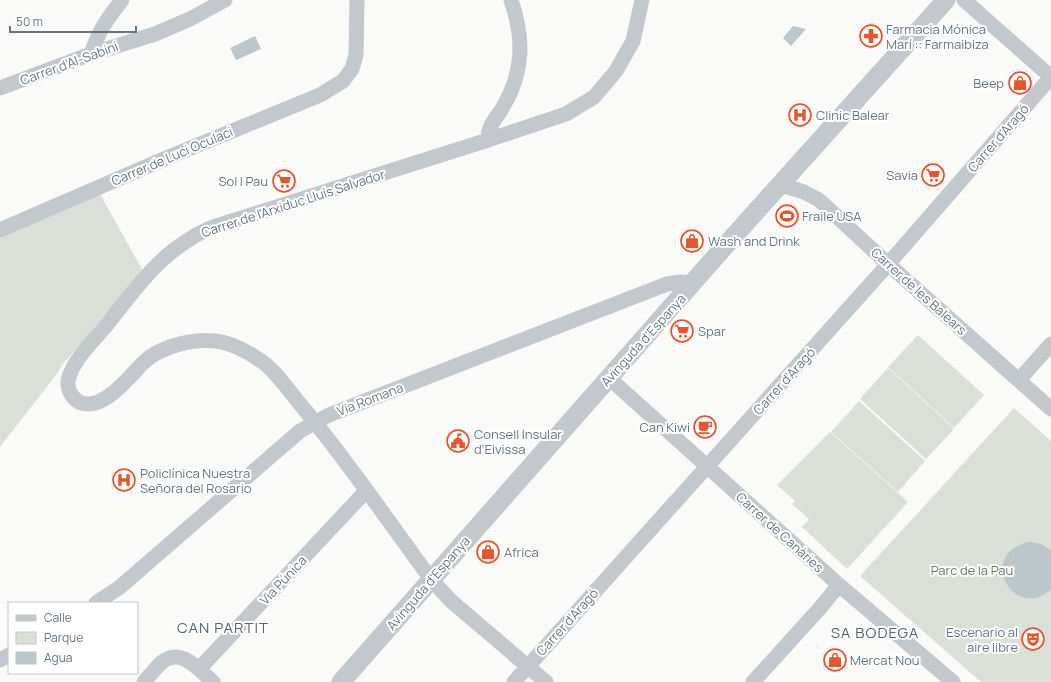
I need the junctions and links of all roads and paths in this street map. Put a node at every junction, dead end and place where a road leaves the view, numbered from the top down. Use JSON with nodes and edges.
{"nodes":[{"id":1,"x":122,"y":0,"type":"edge"},
{"id":2,"x":225,"y":0,"type":"edge"},
{"id":3,"x":357,"y":0,"type":"edge"},
{"id":4,"x":511,"y":0,"type":"edge"},
{"id":5,"x":642,"y":0,"type":"edge"},
{"id":6,"x":946,"y":0,"type":"edge"},
{"id":7,"x":964,"y":0,"type":"edge"},
{"id":8,"x":91,"y":54,"type":"junction"},
{"id":9,"x":1051,"y":77,"type":"edge"},
{"id":10,"x":0,"y":88,"type":"edge"},
{"id":11,"x":488,"y":140,"type":"junction"},
{"id":12,"x":781,"y":185,"type":"junction"},
{"id":13,"x":0,"y":230,"type":"edge"},
{"id":14,"x":888,"y":264,"type":"junction"},
{"id":15,"x":693,"y":284,"type":"junction"},
{"id":16,"x":1051,"y":344,"type":"edge"},
{"id":17,"x":609,"y":378,"type":"junction"},
{"id":18,"x":1019,"y":380,"type":"junction"},
{"id":19,"x":1051,"y":409,"type":"edge"},
{"id":20,"x":316,"y":422,"type":"junction"},
{"id":21,"x":708,"y":466,"type":"junction"},
{"id":22,"x":366,"y":491,"type":"junction"},
{"id":23,"x":431,"y":580,"type":"junction"},
{"id":24,"x":838,"y":585,"type":"junction"},
{"id":25,"x":98,"y":602,"type":"edge"},
{"id":26,"x":528,"y":666,"type":"junction"},
{"id":27,"x":199,"y":669,"type":"junction"},
{"id":28,"x":144,"y":682,"type":"edge"},
{"id":29,"x":213,"y":682,"type":"edge"},
{"id":30,"x":341,"y":682,"type":"edge"},
{"id":31,"x":514,"y":682,"type":"edge"},
{"id":32,"x":546,"y":682,"type":"edge"},
{"id":33,"x":753,"y":682,"type":"edge"},
{"id":34,"x":953,"y":682,"type":"edge"}],
"edges":[{"from":1,"to":8,"type":"street"},
{"from":2,"to":8,"type":"street","name":"Carrer d'Al-Sabini"},
{"from":3,"to":13,"type":"street","name":"Carrer de Luci Oculaci"},
{"from":4,"to":11,"type":"street"},
{"from":5,"to":11,"type":"street"},
{"from":6,"to":12,"type":"street","name":"Avinguda d'Espanya"},
{"from":7,"to":9,"type":"street"},
{"from":8,"to":10,"type":"street","name":"Carrer d'Al-Sabini"},
{"from":9,"to":14,"type":"street","name":"Carrer d'Aragó"},
{"from":11,"to":20,"type":"street","name":"Carrer de l'Arxiduc Lluís Salvador"},
{"from":12,"to":14,"type":"street","name":"Carrer de les Balears"},
{"from":12,"to":15,"type":"street","name":"Avinguda d'Espanya"},
{"from":14,"to":18,"type":"street","name":"Carrer de les Balears"},
{"from":14,"to":21,"type":"street","name":"Carrer d'Aragó"},
{"from":15,"to":17,"type":"street","name":"Avinguda d'Espanya"},
{"from":15,"to":20,"type":"street","name":"Vía Romana"},
{"from":16,"to":18,"type":"street"},
{"from":17,"to":21,"type":"street","name":"Carrer de Canàries"},
{"from":17,"to":23,"type":"street","name":"Avinguda d'Espanya"},
{"from":18,"to":19,"type":"street","name":"Carrer de les Balears"},
{"from":20,"to":22,"type":"street","name":"Carrer de l'Arxiduc Lluís Salvador"},
{"from":20,"to":25,"type":"street","name":"Vía Romana"},
{"from":21,"to":24,"type":"street","name":"Carrer de Canàries"},
{"from":21,"to":26,"type":"street","name":"Carrer d'Aragó"},
{"from":22,"to":23,"type":"street","name":"Carrer de l'Arxiduc Lluís Salvador"},
{"from":22,"to":27,"type":"street","name":"Via Púnica"},
{"from":23,"to":26,"type":"street","name":"Carrer de l'Arxiduc Lluís Salvador"},
{"from":23,"to":30,"type":"street","name":"Avinguda d'Espanya"},
{"from":24,"to":33,"type":"street"},
{"from":24,"to":34,"type":"street","name":"Carrer de Canàries"},
{"from":26,"to":31,"type":"street","name":"Carrer d'Aragó"},
{"from":26,"to":32,"type":"street","name":"Carrer de l'Arxiduc Lluís Salvador"},
{"from":27,"to":28,"type":"street"},
{"from":27,"to":29,"type":"street"}]}
